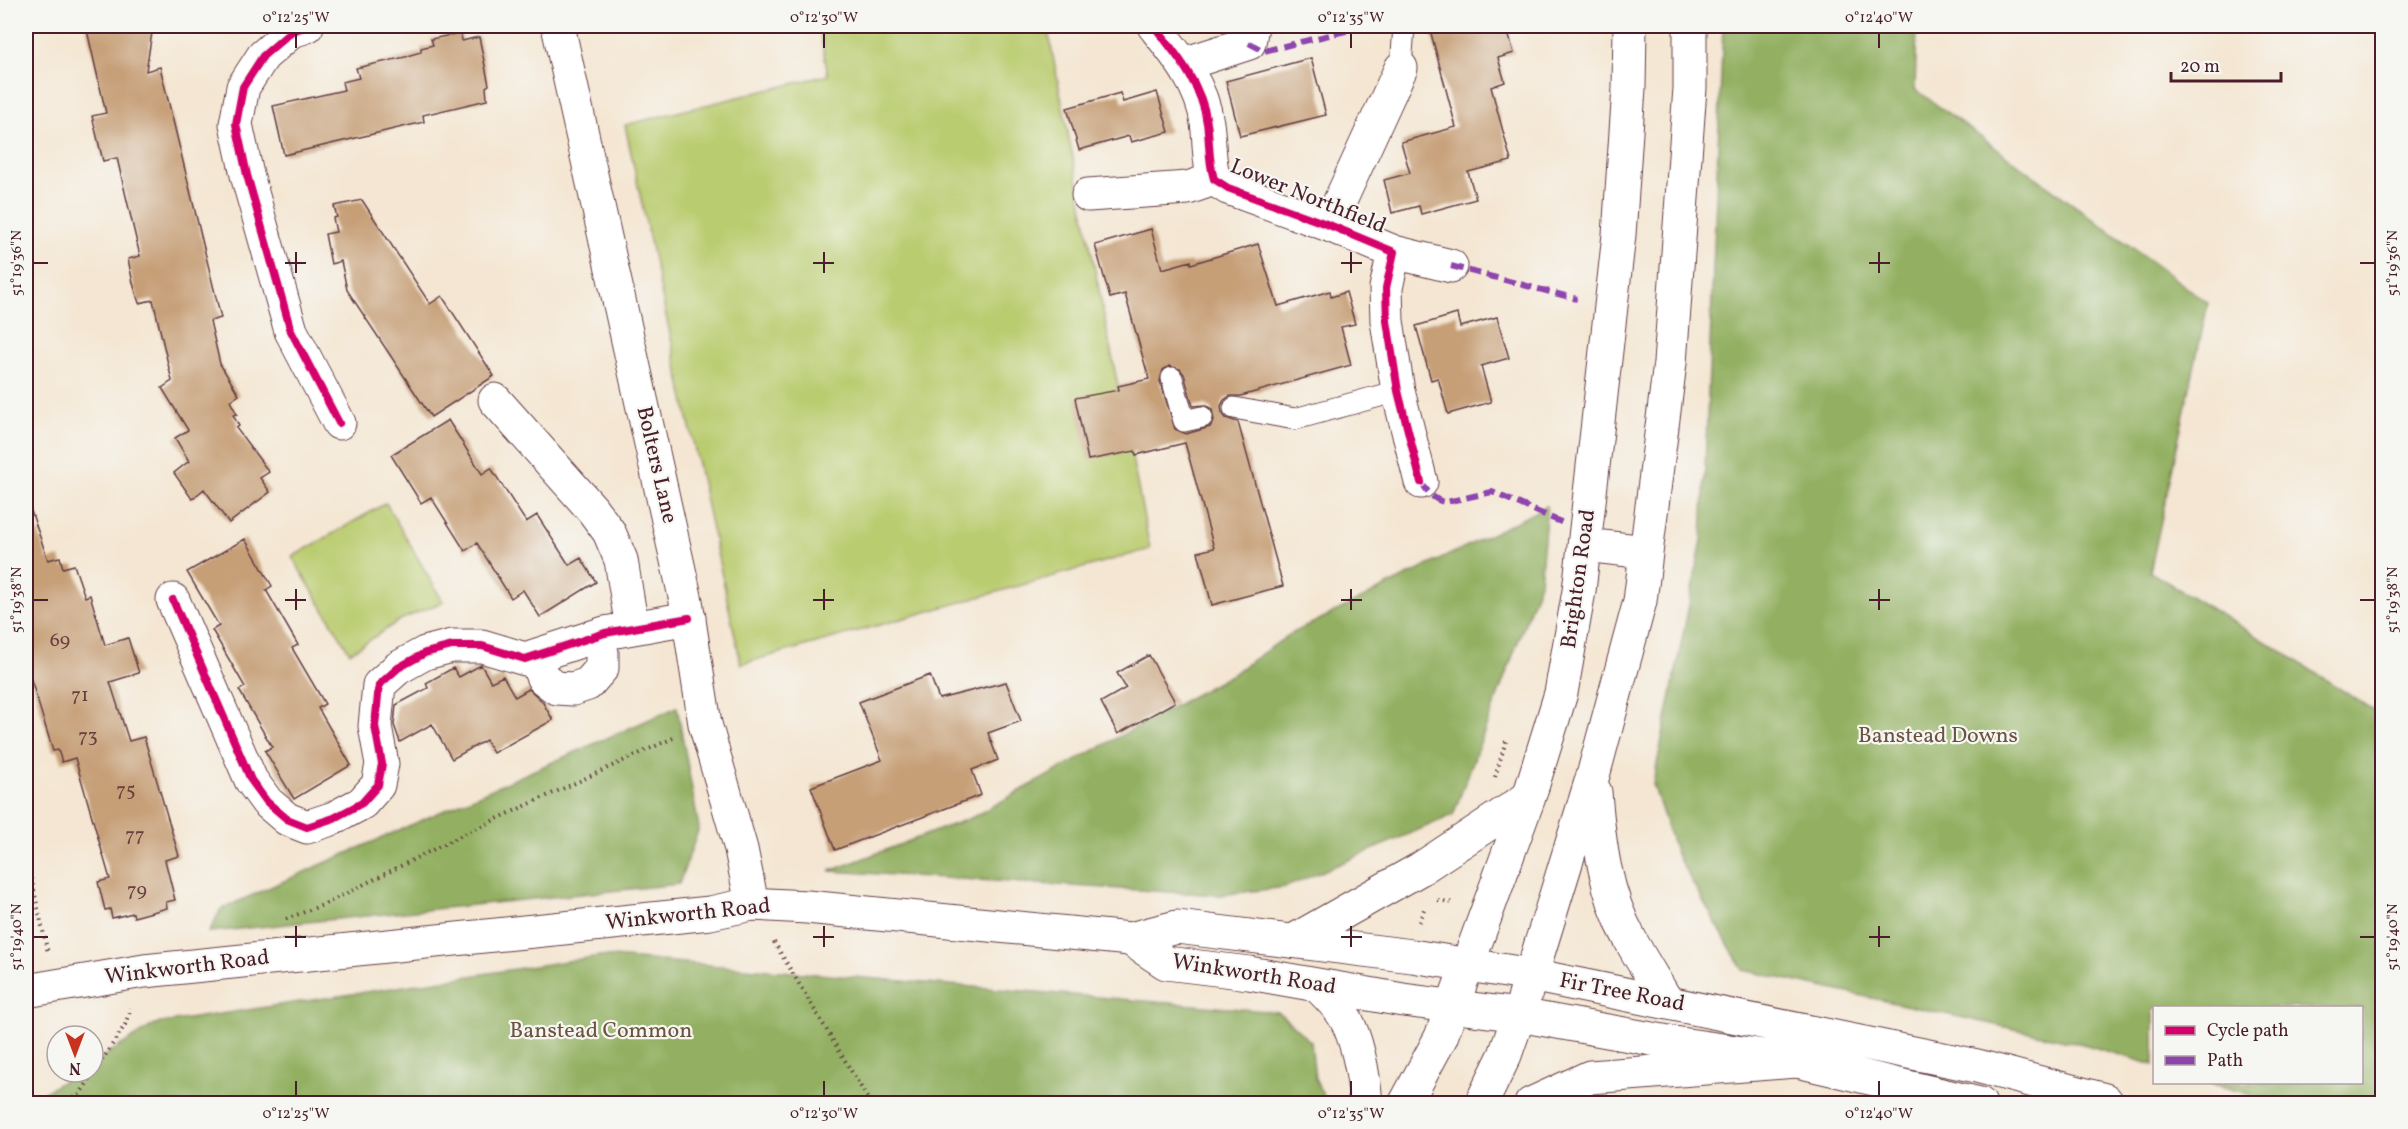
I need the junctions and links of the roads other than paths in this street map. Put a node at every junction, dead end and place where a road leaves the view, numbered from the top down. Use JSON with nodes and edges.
{"nodes":[{"id":1,"x":307,"y":26,"type":"edge"},
{"id":2,"x":558,"y":26,"type":"edge"},
{"id":3,"x":1154,"y":26,"type":"edge"},
{"id":4,"x":1252,"y":26,"type":"edge"},
{"id":5,"x":1404,"y":26,"type":"edge"},
{"id":6,"x":1630,"y":26,"type":"edge"},
{"id":7,"x":1690,"y":26,"type":"edge"},
{"id":8,"x":1184,"y":64,"type":"junction"},
{"id":9,"x":1401,"y":68,"type":"joint"},
{"id":10,"x":1214,"y":179,"type":"junction"},
{"id":11,"x":1088,"y":195,"type":"dead end"},
{"id":12,"x":1329,"y":225,"type":"junction"},
{"id":13,"x":1394,"y":252,"type":"junction"},
{"id":14,"x":1451,"y":266,"type":"dead end"},
{"id":15,"x":1172,"y":378,"type":"dead end"},
{"id":16,"x":1398,"y":391,"type":"junction"},
{"id":17,"x":495,"y":400,"type":"dead end"},
{"id":18,"x":1234,"y":408,"type":"dead end"},
{"id":19,"x":1202,"y":417,"type":"dead end"},
{"id":20,"x":339,"y":423,"type":"dead end"},
{"id":21,"x":1421,"y":482,"type":"dead end"},
{"id":22,"x":1585,"y":545,"type":"junction"},
{"id":23,"x":1646,"y":552,"type":"junction"},
{"id":24,"x":173,"y":600,"type":"dead end"},
{"id":25,"x":689,"y":618,"type":"junction"},
{"id":26,"x":611,"y":632,"type":"junction"},
{"id":27,"x":534,"y":656,"type":"junction"},
{"id":28,"x":1594,"y":772,"type":"junction"},
{"id":29,"x":1529,"y":797,"type":"junction"},
{"id":30,"x":752,"y":904,"type":"junction"},
{"id":31,"x":1130,"y":939,"type":"junction"},
{"id":32,"x":1293,"y":941,"type":"junction"},
{"id":33,"x":1467,"y":965,"type":"junction"},
{"id":34,"x":1531,"y":975,"type":"junction"},
{"id":35,"x":1318,"y":986,"type":"junction"},
{"id":36,"x":41,"y":989,"type":"edge"},
{"id":37,"x":1667,"y":1002,"type":"junction"},
{"id":38,"x":1451,"y":1006,"type":"junction"},
{"id":39,"x":1519,"y":1015,"type":"junction"},
{"id":40,"x":1797,"y":1061,"type":"junction"},
{"id":41,"x":1366,"y":1104,"type":"edge"},
{"id":42,"x":1405,"y":1104,"type":"edge"},
{"id":43,"x":1482,"y":1104,"type":"edge"},
{"id":44,"x":1531,"y":1104,"type":"edge"},
{"id":45,"x":1980,"y":1104,"type":"edge"},
{"id":46,"x":2108,"y":1104,"type":"edge"}],
"edges":[{"from":1,"to":20,"type":"main road"},
{"from":2,"to":25,"type":"main road","name":"Bolters Lane"},
{"from":3,"to":8,"type":"main road","name":"Lower Northfield"},
{"from":4,"to":8,"type":"main road"},
{"from":5,"to":9,"type":"lane"},
{"from":6,"to":22,"type":"main road","name":"Brighton Road"},
{"from":7,"to":23,"type":"main road"},
{"from":8,"to":10,"type":"main road","name":"Lower Northfield"},
{"from":9,"to":12,"type":"main road"},
{"from":10,"to":11,"type":"main road"},
{"from":10,"to":12,"type":"main road","name":"Lower Northfield"},
{"from":12,"to":13,"type":"main road","name":"Lower Northfield"},
{"from":13,"to":14,"type":"main road"},
{"from":13,"to":16,"type":"main road","name":"Lower Northfield"},
{"from":15,"to":19,"type":"lane"},
{"from":16,"to":18,"type":"lane"},
{"from":16,"to":21,"type":"main road","name":"Lower Northfield"},
{"from":17,"to":26,"type":"main road"},
{"from":22,"to":23,"type":"main road"},
{"from":22,"to":29,"type":"main road","name":"Brighton Road"},
{"from":23,"to":28,"type":"main road"},
{"from":24,"to":27,"type":"main road"},
{"from":25,"to":26,"type":"main road"},
{"from":25,"to":30,"type":"main road","name":"Bolters Lane"},
{"from":26,"to":27,"type":"main road"},
{"from":26,"to":27,"type":"main road"},
{"from":28,"to":34,"type":"main road"},
{"from":28,"to":37,"type":"main road"},
{"from":29,"to":32,"type":"main road"},
{"from":29,"to":33,"type":"main road","name":"Brighton Road"},
{"from":30,"to":31,"type":"main road","name":"Winkworth Road"},
{"from":30,"to":36,"type":"main road","name":"Winkworth Road"},
{"from":31,"to":32,"type":"main road","name":"Fir Tree Road"},
{"from":31,"to":35,"type":"main road","name":"Winkworth Road"},
{"from":32,"to":33,"type":"main road","name":"Fir Tree Road"},
{"from":33,"to":34,"type":"main road","name":"Fir Tree Road"},
{"from":33,"to":38,"type":"main road","name":"Brighton Road"},
{"from":34,"to":37,"type":"main road","name":"Fir Tree Road"},
{"from":34,"to":39,"type":"main road"},
{"from":35,"to":38,"type":"main road","name":"Winkworth Road"},
{"from":35,"to":41,"type":"main road"},
{"from":37,"to":46,"type":"main road","name":"Fir Tree Road"},
{"from":38,"to":39,"type":"main road","name":"Fir Tree Road"},
{"from":38,"to":42,"type":"main road","name":"Brighton Road"},
{"from":39,"to":40,"type":"main road","name":"Fir Tree Road"},
{"from":39,"to":43,"type":"main road"},
{"from":40,"to":44,"type":"main road"},
{"from":40,"to":45,"type":"main road","name":"Fir Tree Road"}]}
